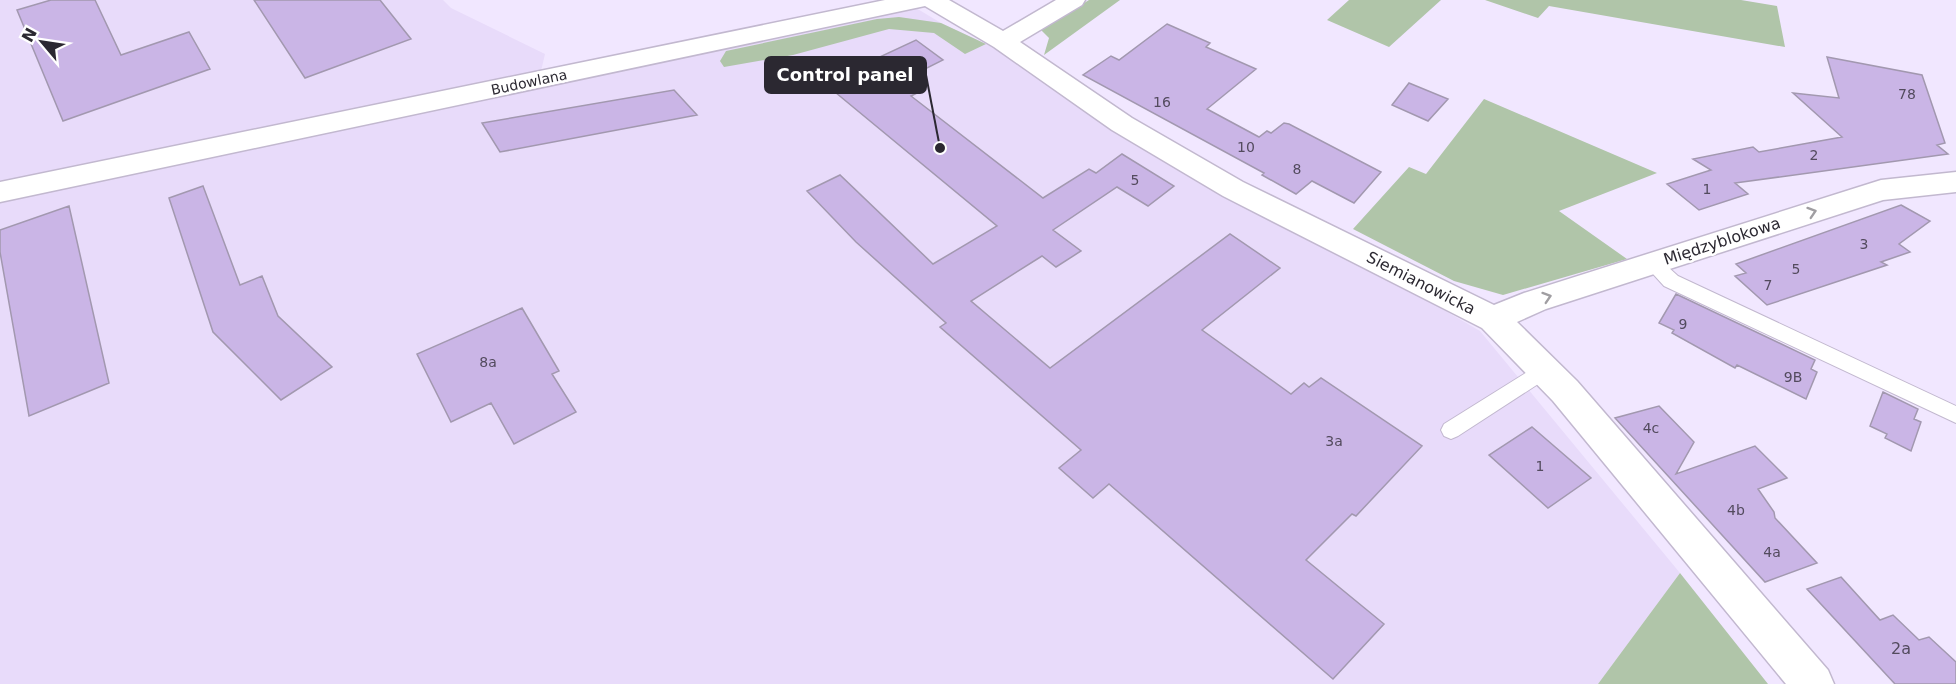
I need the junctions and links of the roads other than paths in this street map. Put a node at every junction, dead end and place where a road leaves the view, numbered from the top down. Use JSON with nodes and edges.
{"nodes":[{"id":1,"x":921,"y":0,"type":"edge"},
{"id":2,"x":932,"y":0,"type":"edge"},
{"id":3,"x":1073,"y":0,"type":"edge"},
{"id":4,"x":1003,"y":42,"type":"junction"},
{"id":5,"x":1956,"y":182,"type":"edge"},
{"id":6,"x":0,"y":192,"type":"edge"},
{"id":7,"x":1652,"y":263,"type":"junction"},
{"id":8,"x":1493,"y":319,"type":"junction"},
{"id":9,"x":1545,"y":369,"type":"junction"},
{"id":10,"x":1956,"y":415,"type":"edge"},
{"id":11,"x":1451,"y":430,"type":"dead end"},
{"id":12,"x":1814,"y":684,"type":"edge"}],
"edges":[{"from":1,"to":6,"type":"street","name":"Budowlana"},
{"from":2,"to":4,"type":"street","name":"Siemianowicka"},
{"from":3,"to":4,"type":"street"},
{"from":4,"to":8,"type":"street","name":"Siemianowicka"},
{"from":7,"to":5,"type":"street","name":"Międzyblokowa","one_way":true},
{"from":8,"to":7,"type":"street","name":"Międzyblokowa","one_way":true},
{"from":7,"to":10,"type":"lane"},
{"from":8,"to":9,"type":"street","name":"Siemianowicka"},
{"from":9,"to":11,"type":"lane"},
{"from":9,"to":12,"type":"street","name":"Siemianowicka"}]}
